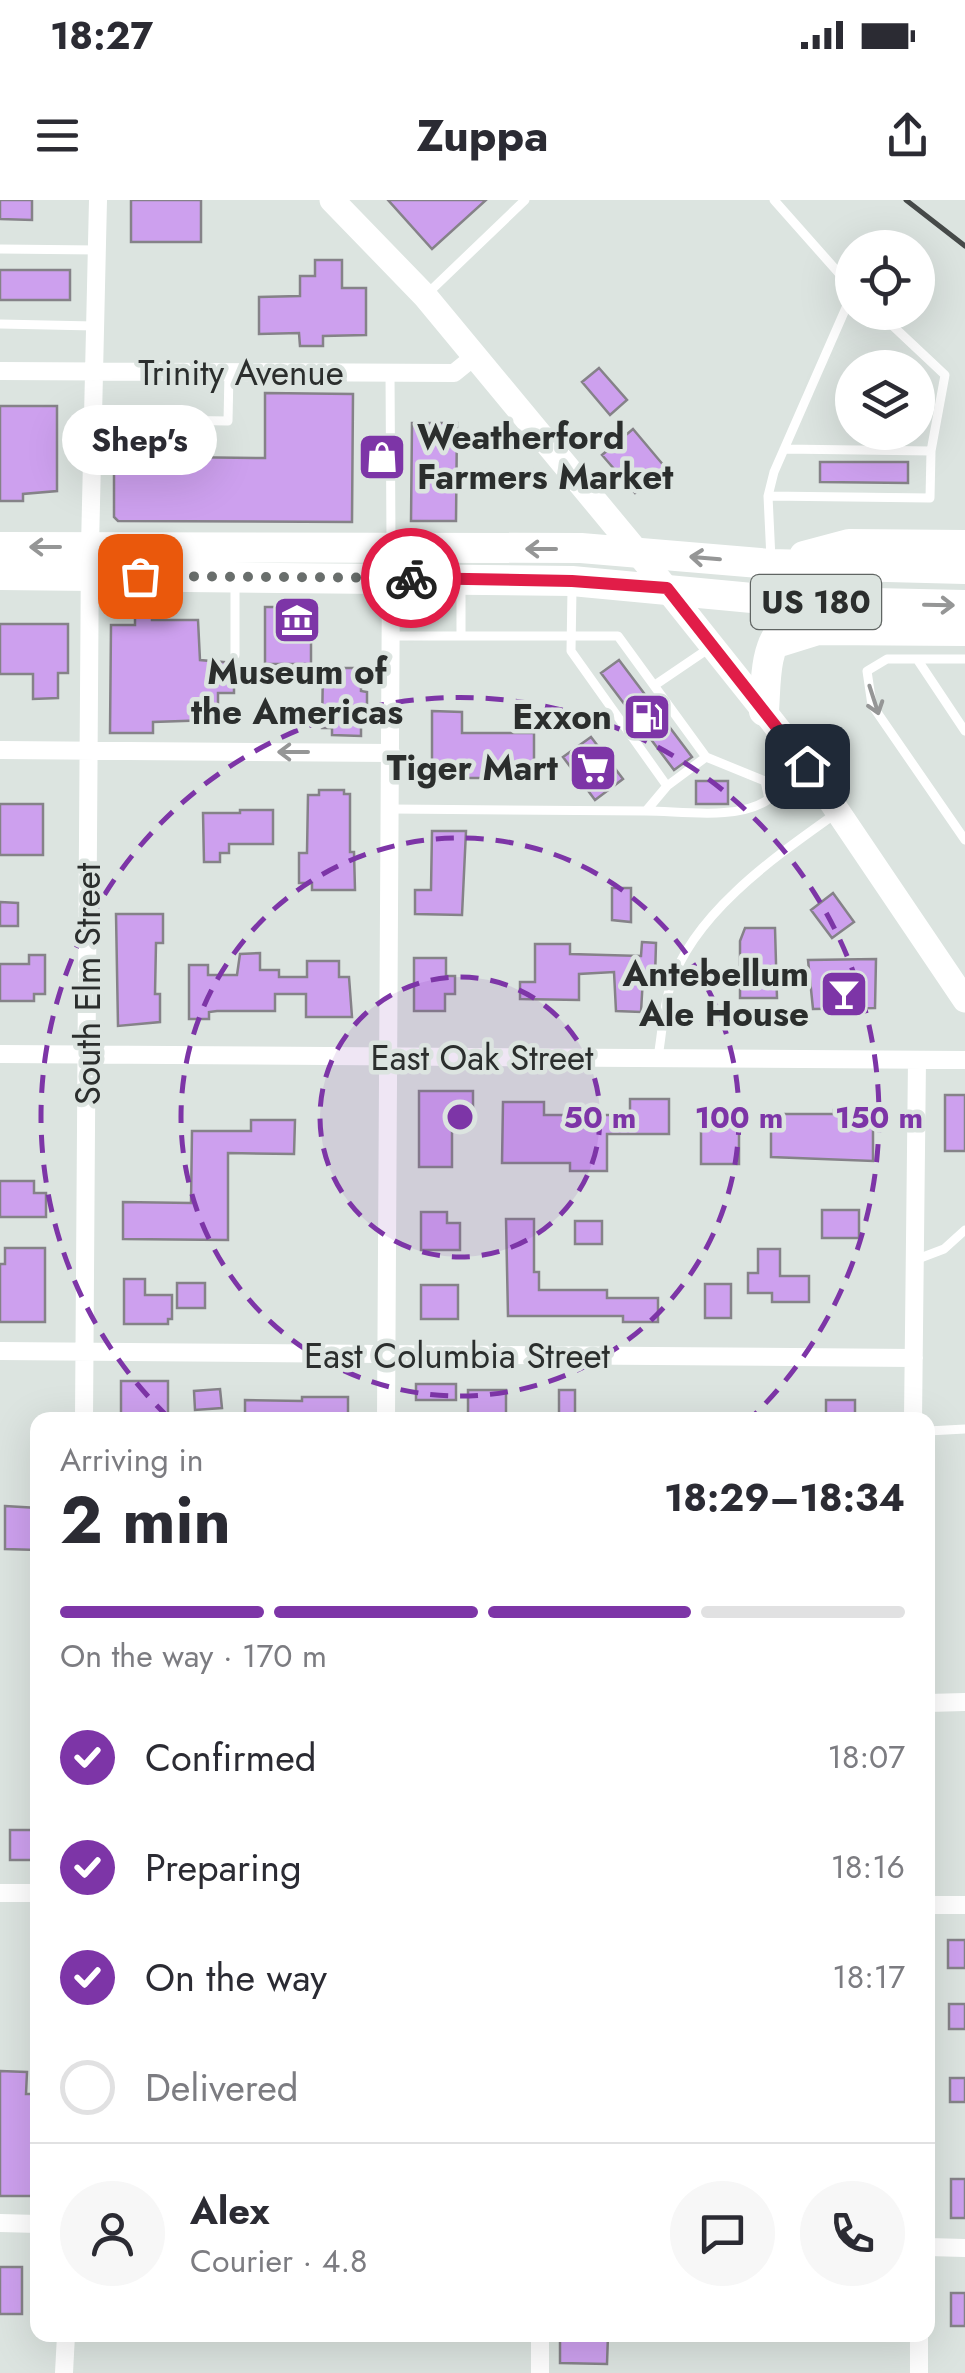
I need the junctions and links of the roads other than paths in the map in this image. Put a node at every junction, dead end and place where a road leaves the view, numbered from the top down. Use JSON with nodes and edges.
{"nodes":[{"id":1,"x":98,"y":200,"type":"edge"},
{"id":2,"x":332,"y":200,"type":"edge"},
{"id":3,"x":525,"y":200,"type":"edge"},
{"id":4,"x":774,"y":200,"type":"edge"},
{"id":5,"x":0,"y":249,"type":"edge"},
{"id":6,"x":98,"y":250,"type":"junction"},
{"id":7,"x":835,"y":271,"type":"edge"},
{"id":8,"x":425,"y":296,"type":"junction"},
{"id":9,"x":0,"y":324,"type":"edge"},
{"id":10,"x":96,"y":326,"type":"junction"},
{"id":11,"x":835,"y":330,"type":"edge"},
{"id":12,"x":897,"y":330,"type":"edge"},
{"id":13,"x":476,"y":356,"type":"junction"},
{"id":14,"x":0,"y":372,"type":"edge"},
{"id":15,"x":92,"y":372,"type":"junction"},
{"id":16,"x":229,"y":373,"type":"junction"},
{"id":17,"x":390,"y":373,"type":"junction"},
{"id":18,"x":92,"y":420,"type":"junction"},
{"id":19,"x":784,"y":449,"type":"junction"},
{"id":20,"x":931,"y":451,"type":"junction"},
{"id":21,"x":768,"y":496,"type":"junction"},
{"id":22,"x":965,"y":545,"type":"edge"},
{"id":23,"x":0,"y":547,"type":"edge"},
{"id":24,"x":638,"y":553,"type":"junction"},
{"id":25,"x":90,"y":562,"type":"junction"},
{"id":26,"x":236,"y":563,"type":"junction"},
{"id":27,"x":391,"y":564,"type":"junction"},
{"id":28,"x":771,"y":564,"type":"junction"},
{"id":29,"x":965,"y":569,"type":"edge"},
{"id":30,"x":0,"y":576,"type":"edge"},
{"id":31,"x":461,"y":580,"type":"junction"},
{"id":32,"x":572,"y":581,"type":"junction"},
{"id":33,"x":667,"y":588,"type":"junction"},
{"id":34,"x":845,"y":604,"type":"junction"},
{"id":35,"x":965,"y":605,"type":"edge"},
{"id":36,"x":965,"y":630,"type":"edge"},
{"id":37,"x":391,"y":636,"type":"junction"},
{"id":38,"x":461,"y":636,"type":"junction"},
{"id":39,"x":571,"y":636,"type":"junction"},
{"id":40,"x":773,"y":644,"type":"junction"},
{"id":41,"x":713,"y":646,"type":"junction"},
{"id":42,"x":235,"y":656,"type":"dead end"},
{"id":43,"x":917,"y":659,"type":"junction"},
{"id":44,"x":965,"y":659,"type":"edge"},
{"id":45,"x":655,"y":685,"type":"junction"},
{"id":46,"x":764,"y":711,"type":"junction"},
{"id":47,"x":965,"y":730,"type":"edge"},
{"id":48,"x":0,"y":750,"type":"edge"},
{"id":49,"x":90,"y":752,"type":"junction"},
{"id":50,"x":391,"y":753,"type":"junction"},
{"id":51,"x":706,"y":757,"type":"junction"},
{"id":52,"x":807,"y":766,"type":"junction"},
{"id":53,"x":765,"y":781,"type":"junction"},
{"id":54,"x":666,"y":786,"type":"junction"},
{"id":55,"x":390,"y":809,"type":"junction"},
{"id":56,"x":646,"y":811,"type":"junction"},
{"id":57,"x":837,"y":812,"type":"junction"},
{"id":58,"x":965,"y":840,"type":"edge"},
{"id":59,"x":965,"y":1000,"type":"edge"},
{"id":60,"x":0,"y":1054,"type":"edge"},
{"id":61,"x":88,"y":1054,"type":"junction"},
{"id":62,"x":387,"y":1057,"type":"junction"},
{"id":63,"x":658,"y":1060,"type":"junction"},
{"id":64,"x":917,"y":1060,"type":"junction"},
{"id":65,"x":965,"y":1060,"type":"edge"},
{"id":66,"x":965,"y":1230,"type":"edge"},
{"id":67,"x":915,"y":1260,"type":"junction"},
{"id":68,"x":0,"y":1352,"type":"edge"},
{"id":69,"x":85,"y":1352,"type":"junction"},
{"id":70,"x":387,"y":1357,"type":"junction"},
{"id":71,"x":914,"y":1358,"type":"junction"},
{"id":72,"x":84,"y":1412,"type":"edge"},
{"id":73,"x":386,"y":1412,"type":"edge"},
{"id":74,"x":913,"y":1412,"type":"edge"},
{"id":75,"x":965,"y":1429,"type":"edge"},
{"id":76,"x":935,"y":1431,"type":"edge"},
{"id":77,"x":965,"y":1702,"type":"edge"},
{"id":78,"x":935,"y":1703,"type":"edge"},
{"id":79,"x":0,"y":1893,"type":"edge"},
{"id":80,"x":30,"y":1893,"type":"edge"},
{"id":81,"x":935,"y":1905,"type":"edge"},
{"id":82,"x":965,"y":1905,"type":"edge"},
{"id":83,"x":0,"y":2223,"type":"edge"},
{"id":84,"x":30,"y":2224,"type":"edge"},
{"id":85,"x":935,"y":2247,"type":"edge"},
{"id":86,"x":965,"y":2248,"type":"edge"},
{"id":87,"x":66,"y":2342,"type":"edge"},
{"id":88,"x":540,"y":2342,"type":"edge"},
{"id":89,"x":919,"y":2342,"type":"edge"},
{"id":90,"x":64,"y":2373,"type":"edge"},
{"id":91,"x":540,"y":2373,"type":"edge"},
{"id":92,"x":919,"y":2373,"type":"edge"}],
"edges":[{"from":1,"to":6,"type":"street","name":"South Elm Street"},
{"from":2,"to":8,"type":"street"},
{"from":3,"to":8,"type":"lane"},
{"from":4,"to":7,"type":"lane"},
{"from":5,"to":6,"type":"lane"},
{"from":6,"to":10,"type":"street","name":"South Elm Street"},
{"from":8,"to":13,"type":"street"},
{"from":9,"to":10,"type":"lane"},
{"from":10,"to":15,"type":"street","name":"South Elm Street"},
{"from":11,"to":19,"type":"lane"},
{"from":12,"to":20,"type":"lane"},
{"from":13,"to":17,"type":"street","name":"Trinity Avenue"},
{"from":13,"to":24,"type":"street"},
{"from":14,"to":15,"type":"street","name":"Trinity Avenue"},
{"from":15,"to":16,"type":"street","name":"Trinity Avenue"},
{"from":15,"to":18,"type":"street","name":"South Elm Street"},
{"from":16,"to":17,"type":"street","name":"Trinity Avenue"},
{"from":16,"to":18,"type":"lane"},
{"from":17,"to":27,"type":"lane"},
{"from":18,"to":25,"type":"street","name":"South Elm Street"},
{"from":19,"to":20,"type":"lane"},
{"from":19,"to":21,"type":"lane"},
{"from":20,"to":21,"type":"lane"},
{"from":21,"to":28,"type":"lane"},
{"from":22,"to":28,"type":"main road"},
{"from":25,"to":23,"type":"main road","number":"US 180","one_way":true},
{"from":24,"to":27,"type":"main road","number":"US 180","one_way":true},
{"from":28,"to":24,"type":"main road","number":"US 180","one_way":true},
{"from":24,"to":33,"type":"street"},
{"from":25,"to":26,"type":"main road","number":"US 180"},
{"from":25,"to":30,"type":"main road","number":"US 180"},
{"from":25,"to":49,"type":"street","name":"South Elm Street"},
{"from":26,"to":27,"type":"main road","number":"US 180"},
{"from":26,"to":42,"type":"lane"},
{"from":27,"to":31,"type":"main road","number":"US 180"},
{"from":27,"to":37,"type":"street"},
{"from":28,"to":29,"type":"main road","number":"US 180"},
{"from":31,"to":32,"type":"main road","number":"US 180"},
{"from":31,"to":38,"type":"lane"},
{"from":32,"to":33,"type":"main road","number":"US 180"},
{"from":32,"to":39,"type":"lane"},
{"from":33,"to":34,"type":"main road","number":"US 180"},
{"from":33,"to":41,"type":"street"},
{"from":34,"to":35,"type":"main road","number":"US 180","one_way":true},
{"from":34,"to":40,"type":"main road"},
{"from":36,"to":40,"type":"main road"},
{"from":37,"to":38,"type":"lane"},
{"from":37,"to":50,"type":"street"},
{"from":38,"to":39,"type":"lane"},
{"from":39,"to":45,"type":"lane"},
{"from":39,"to":54,"type":"lane"},
{"from":40,"to":46,"type":"main road"},
{"from":41,"to":45,"type":"lane"},
{"from":41,"to":46,"type":"street"},
{"from":43,"to":44,"type":"lane"},
{"from":43,"to":47,"type":"lane"},
{"from":43,"to":58,"type":"lane","one_way":true},
{"from":45,"to":51,"type":"lane"},
{"from":46,"to":52,"type":"street"},
{"from":48,"to":49,"type":"street"},
{"from":50,"to":49,"type":"street","one_way":true},
{"from":49,"to":61,"type":"street","name":"South Elm Street"},
{"from":50,"to":55,"type":"street"},
{"from":51,"to":53,"type":"lane"},
{"from":51,"to":54,"type":"lane"},
{"from":52,"to":53,"type":"lane"},
{"from":52,"to":57,"type":"street"},
{"from":53,"to":56,"type":"lane"},
{"from":54,"to":56,"type":"lane"},
{"from":55,"to":56,"type":"lane"},
{"from":55,"to":62,"type":"street"},
{"from":57,"to":59,"type":"street"},
{"from":57,"to":63,"type":"lane"},
{"from":60,"to":61,"type":"street","name":"East Oak Street"},
{"from":61,"to":62,"type":"street","name":"East Oak Street"},
{"from":61,"to":69,"type":"street","name":"South Elm Street"},
{"from":62,"to":63,"type":"street","name":"East Oak Street"},
{"from":62,"to":70,"type":"street"},
{"from":63,"to":64,"type":"street","name":"East Oak Street"},
{"from":64,"to":65,"type":"street","name":"East Oak Street"},
{"from":64,"to":67,"type":"street"},
{"from":66,"to":67,"type":"lane"},
{"from":67,"to":71,"type":"street"},
{"from":68,"to":69,"type":"street","name":"East Columbia Street"},
{"from":69,"to":70,"type":"street","name":"East Columbia Street"},
{"from":69,"to":72,"type":"street","name":"South Elm Street"},
{"from":70,"to":71,"type":"street","name":"East Columbia Street"},
{"from":70,"to":73,"type":"street"},
{"from":71,"to":74,"type":"street"},
{"from":75,"to":76,"type":"lane"},
{"from":77,"to":78,"type":"street"},
{"from":79,"to":80,"type":"street"},
{"from":81,"to":82,"type":"street"},
{"from":83,"to":84,"type":"street"},
{"from":85,"to":86,"type":"street"},
{"from":87,"to":90,"type":"street"},
{"from":88,"to":91,"type":"street"},
{"from":89,"to":92,"type":"street"}]}
